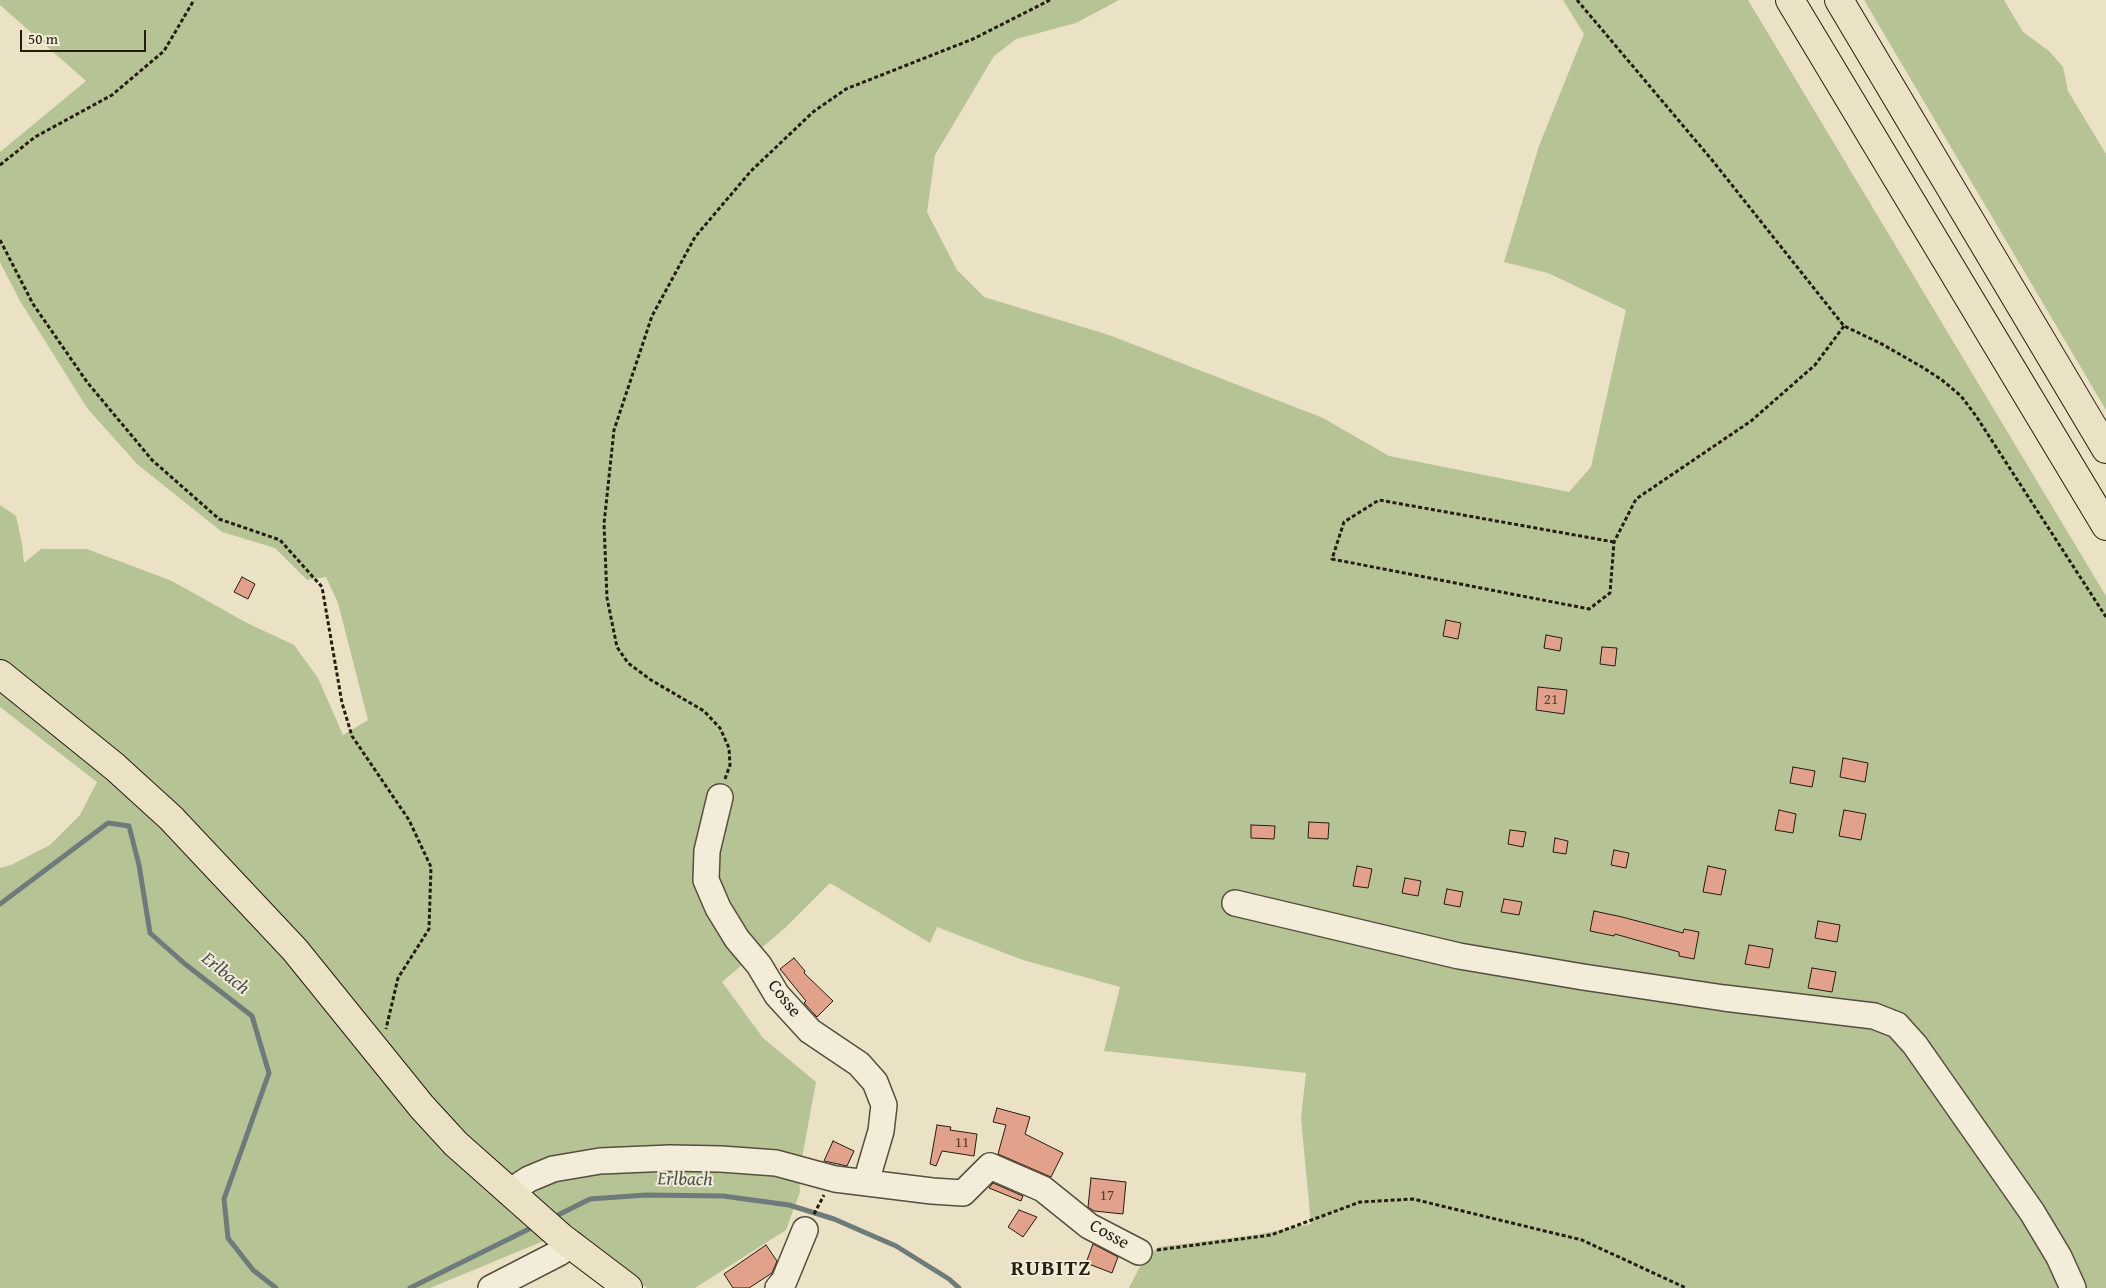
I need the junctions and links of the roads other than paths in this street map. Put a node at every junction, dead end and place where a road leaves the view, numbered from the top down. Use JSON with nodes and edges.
{"nodes":[{"id":1,"x":1790,"y":0,"type":"edge"},
{"id":2,"x":1839,"y":0,"type":"edge"},
{"id":3,"x":2106,"y":449,"type":"edge"},
{"id":4,"x":2106,"y":526,"type":"edge"},
{"id":5,"x":0,"y":674,"type":"edge"},
{"id":6,"x":720,"y":797,"type":"road end"},
{"id":7,"x":1235,"y":903,"type":"dead end"},
{"id":8,"x":866,"y":1182,"type":"junction"},
{"id":9,"x":509,"y":1192,"type":"junction"},
{"id":10,"x":805,"y":1230,"type":"dead end"},
{"id":11,"x":567,"y":1241,"type":"junction"},
{"id":12,"x":1139,"y":1252,"type":"road end"},
{"id":13,"x":491,"y":1288,"type":"edge"},
{"id":14,"x":628,"y":1288,"type":"edge"},
{"id":15,"x":778,"y":1288,"type":"edge"},
{"id":16,"x":2073,"y":1288,"type":"edge"}],
"edges":[{"from":1,"to":4,"type":"main road"},
{"from":2,"to":3,"type":"main road"},
{"from":5,"to":9,"type":"main road"},
{"from":6,"to":8,"type":"street","name":"Cosse"},
{"from":7,"to":16,"type":"street"},
{"from":8,"to":9,"type":"street","name":"Cosse"},
{"from":8,"to":12,"type":"street","name":"Cosse"},
{"from":9,"to":11,"type":"main road"},
{"from":10,"to":15,"type":"street"},
{"from":11,"to":13,"type":"street"},
{"from":11,"to":14,"type":"main road"}]}
